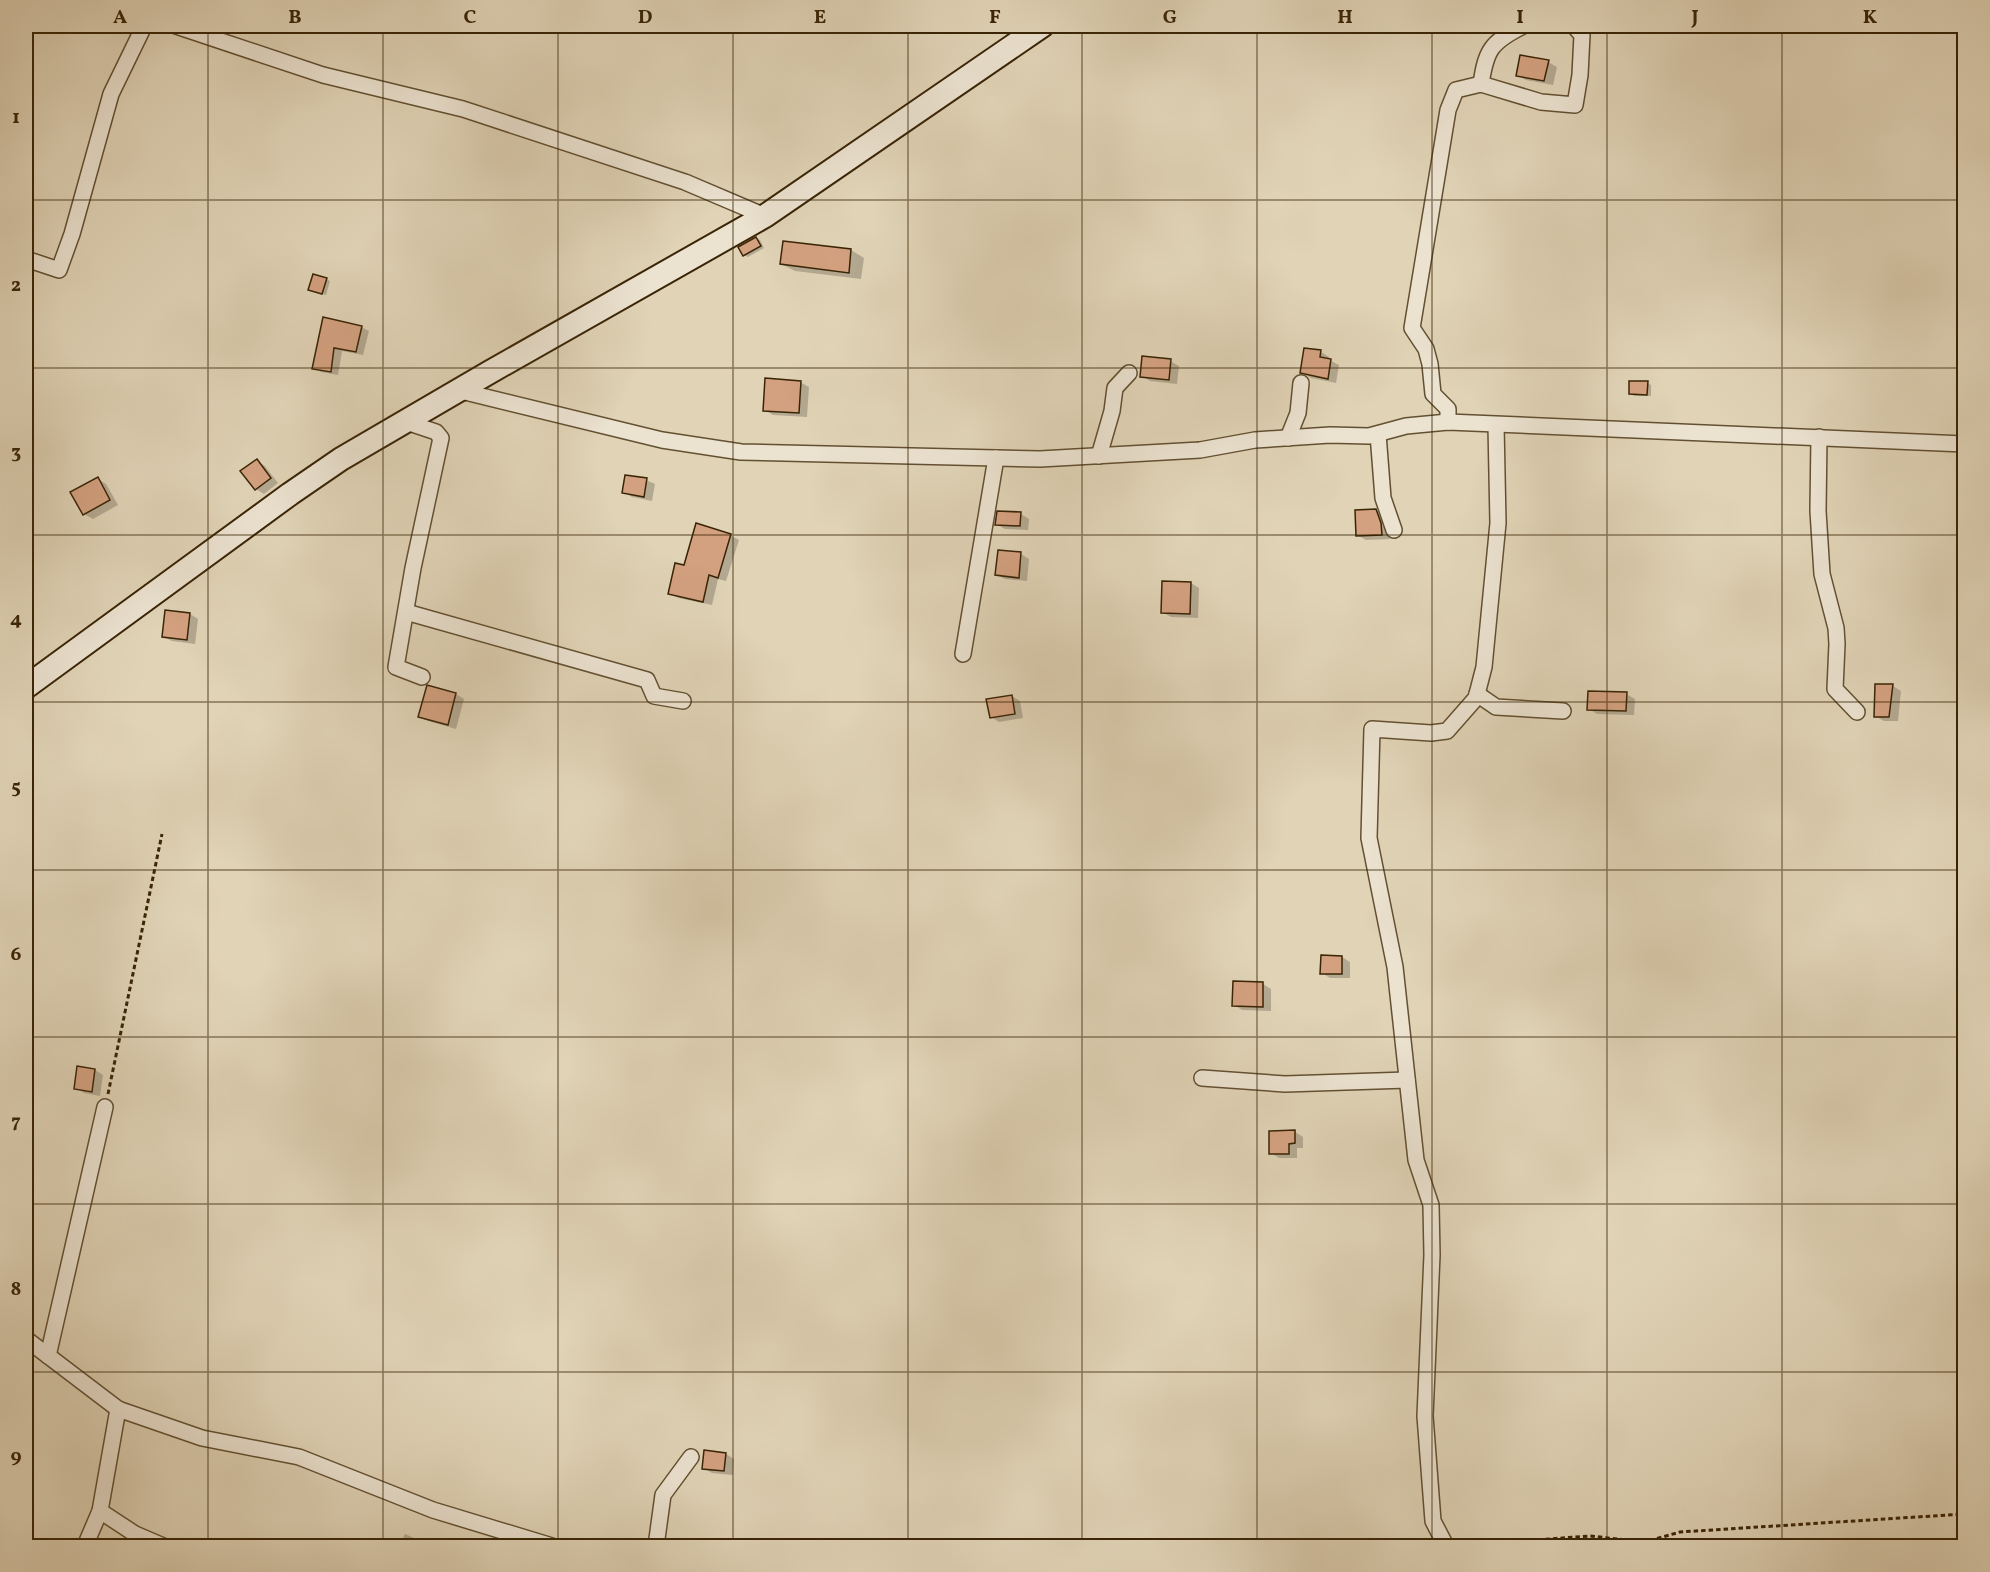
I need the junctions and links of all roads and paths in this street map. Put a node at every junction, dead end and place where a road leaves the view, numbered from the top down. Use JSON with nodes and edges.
{"nodes":[{"id":1,"x":144,"y":26,"type":"edge"},
{"id":2,"x":176,"y":26,"type":"edge"},
{"id":3,"x":1042,"y":26,"type":"edge"},
{"id":4,"x":1523,"y":26,"type":"edge"},
{"id":5,"x":1574,"y":26,"type":"edge"},
{"id":6,"x":1482,"y":84,"type":"junction"},
{"id":7,"x":765,"y":216,"type":"junction"},
{"id":8,"x":26,"y":259,"type":"edge"},
{"id":9,"x":1128,"y":373,"type":"dead end"},
{"id":10,"x":1301,"y":383,"type":"dead end"},
{"id":11,"x":461,"y":391,"type":"junction"},
{"id":12,"x":406,"y":422,"type":"junction"},
{"id":13,"x":1448,"y":422,"type":"junction"},
{"id":14,"x":1496,"y":425,"type":"junction"},
{"id":15,"x":1378,"y":434,"type":"junction"},
{"id":16,"x":1288,"y":438,"type":"junction"},
{"id":17,"x":1819,"y":438,"type":"junction"},
{"id":18,"x":1965,"y":444,"type":"edge"},
{"id":19,"x":1099,"y":456,"type":"junction"},
{"id":20,"x":996,"y":458,"type":"junction"},
{"id":21,"x":1394,"y":530,"type":"dead end"},
{"id":22,"x":406,"y":612,"type":"junction"},
{"id":23,"x":963,"y":654,"type":"dead end"},
{"id":24,"x":422,"y":677,"type":"dead end"},
{"id":25,"x":26,"y":687,"type":"edge"},
{"id":26,"x":1477,"y":694,"type":"junction"},
{"id":27,"x":683,"y":701,"type":"dead end"},
{"id":28,"x":1563,"y":711,"type":"dead end"},
{"id":29,"x":1857,"y":712,"type":"dead end"},
{"id":30,"x":162,"y":834,"type":"dead end"},
{"id":31,"x":1202,"y":1078,"type":"dead end"},
{"id":32,"x":1407,"y":1080,"type":"junction"},
{"id":33,"x":105,"y":1107,"type":"joint"},
{"id":34,"x":26,"y":1339,"type":"edge"},
{"id":35,"x":48,"y":1356,"type":"junction"},
{"id":36,"x":118,"y":1409,"type":"junction"},
{"id":37,"x":691,"y":1457,"type":"dead end"},
{"id":38,"x":100,"y":1511,"type":"junction"},
{"id":39,"x":1965,"y":1514,"type":"edge"},
{"id":40,"x":85,"y":1546,"type":"edge"},
{"id":41,"x":163,"y":1546,"type":"edge"},
{"id":42,"x":552,"y":1546,"type":"edge"},
{"id":43,"x":656,"y":1546,"type":"edge"},
{"id":44,"x":1446,"y":1546,"type":"edge"},
{"id":45,"x":1502,"y":1546,"type":"edge"}],
"edges":[{"from":1,"to":8,"type":"street"},
{"from":2,"to":7,"type":"street"},
{"from":3,"to":7,"type":"street"},
{"from":4,"to":6,"type":"street"},
{"from":5,"to":6,"type":"street"},
{"from":6,"to":13,"type":"street"},
{"from":7,"to":11,"type":"street"},
{"from":9,"to":19,"type":"street"},
{"from":10,"to":16,"type":"street"},
{"from":11,"to":12,"type":"street"},
{"from":11,"to":20,"type":"street"},
{"from":12,"to":22,"type":"street"},
{"from":12,"to":25,"type":"street"},
{"from":13,"to":14,"type":"street"},
{"from":13,"to":15,"type":"street"},
{"from":14,"to":17,"type":"street"},
{"from":14,"to":26,"type":"street"},
{"from":15,"to":16,"type":"street"},
{"from":15,"to":21,"type":"street"},
{"from":16,"to":19,"type":"street"},
{"from":17,"to":18,"type":"street"},
{"from":17,"to":29,"type":"street"},
{"from":19,"to":20,"type":"street"},
{"from":20,"to":23,"type":"street"},
{"from":22,"to":24,"type":"street"},
{"from":22,"to":27,"type":"street"},
{"from":26,"to":28,"type":"street"},
{"from":26,"to":32,"type":"street"},
{"from":30,"to":33,"type":"path"},
{"from":31,"to":32,"type":"street"},
{"from":32,"to":44,"type":"street"},
{"from":33,"to":35,"type":"street"},
{"from":34,"to":35,"type":"street"},
{"from":35,"to":36,"type":"street"},
{"from":36,"to":38,"type":"street"},
{"from":36,"to":42,"type":"street"},
{"from":37,"to":43,"type":"street"},
{"from":38,"to":40,"type":"street"},
{"from":38,"to":41,"type":"street"},
{"from":39,"to":45,"type":"path"}]}
